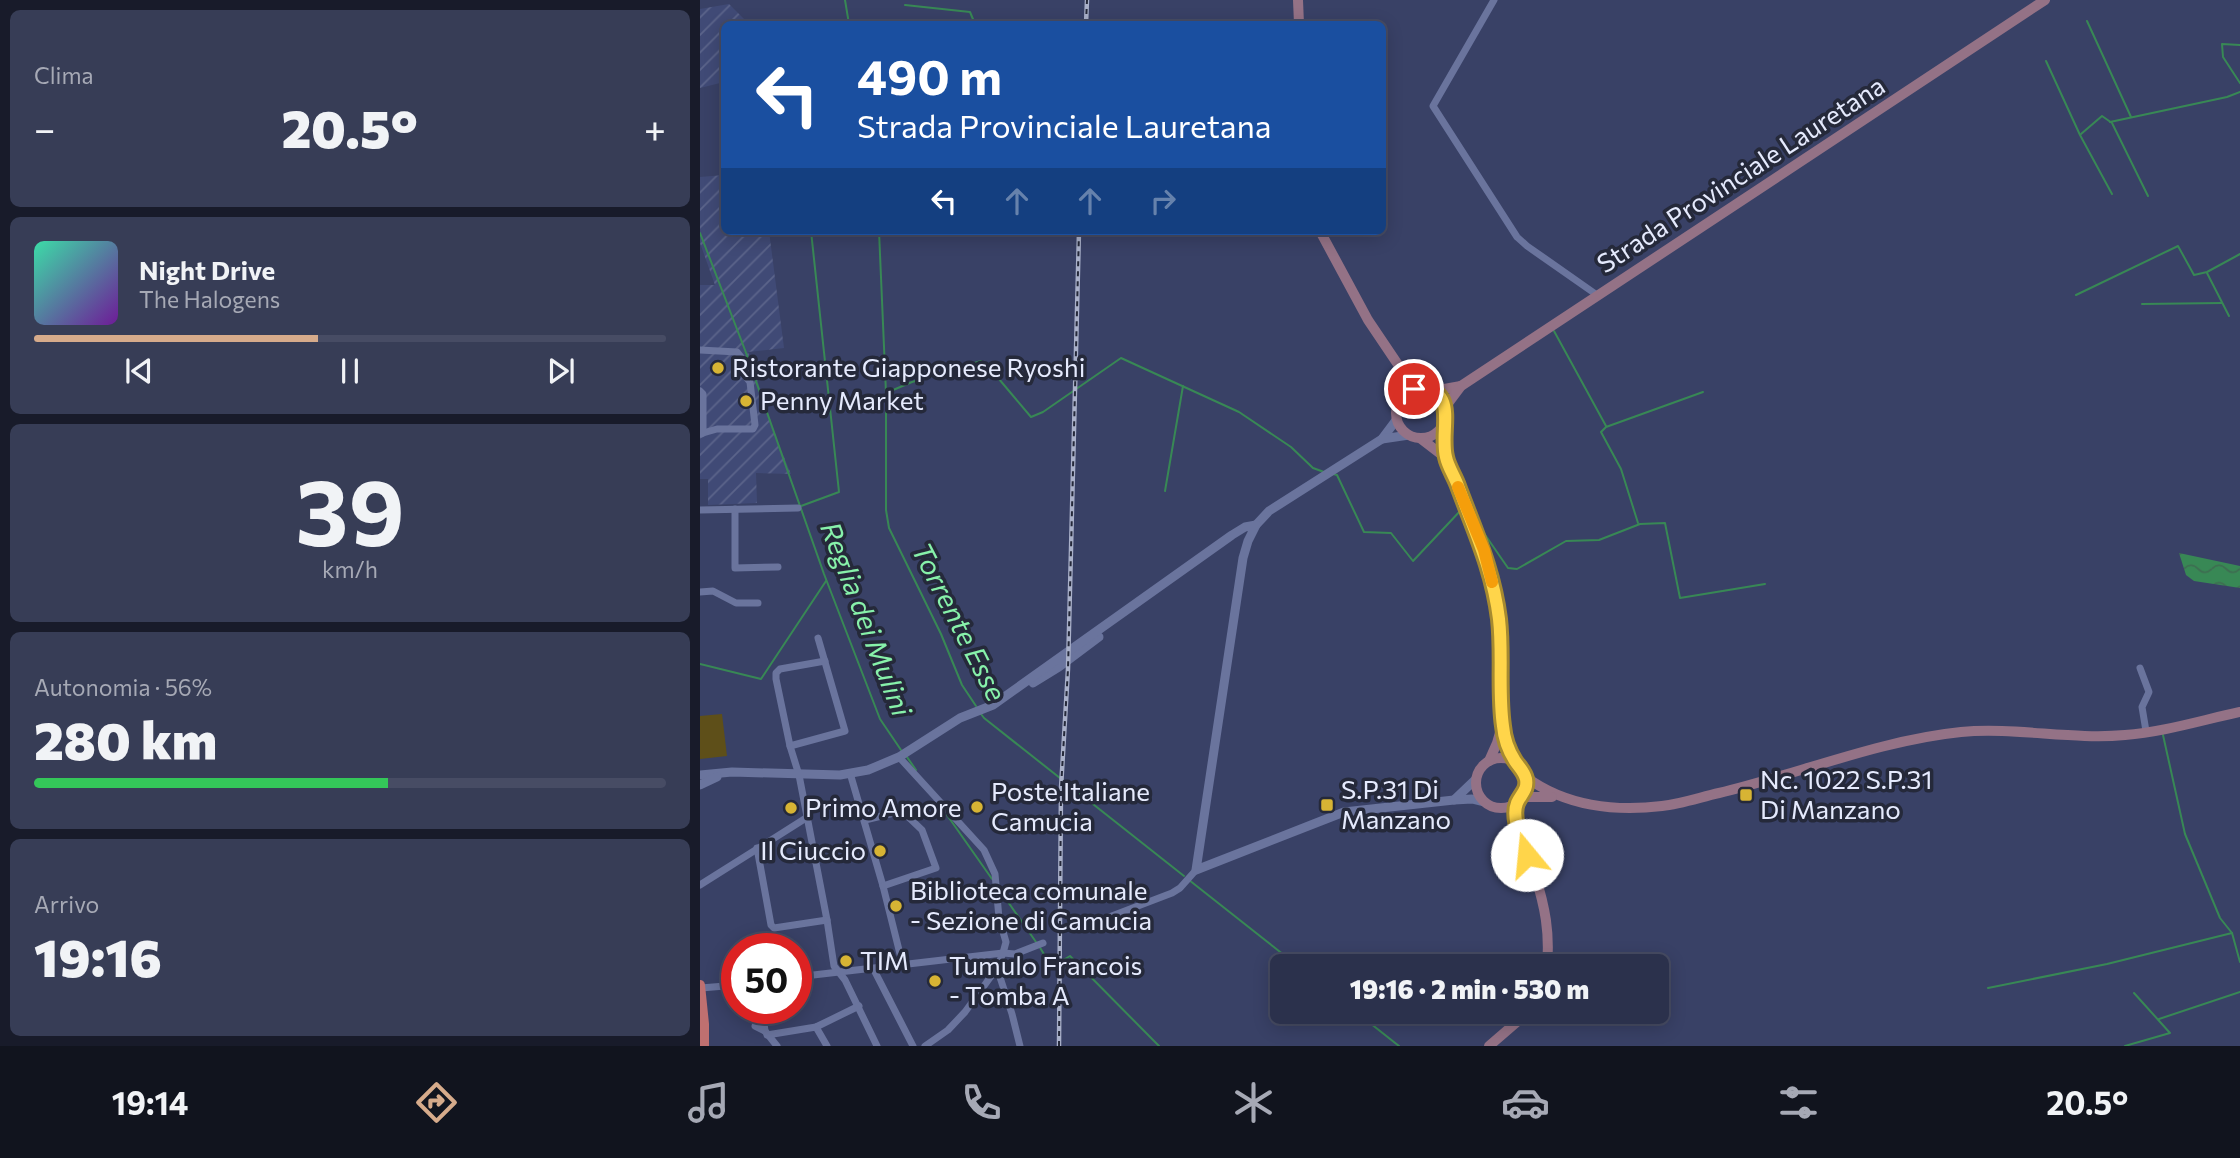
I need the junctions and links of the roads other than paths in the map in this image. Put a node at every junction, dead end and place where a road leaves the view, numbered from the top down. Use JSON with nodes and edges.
{"nodes":[{"id":1,"x":1298,"y":0,"type":"edge"},
{"id":2,"x":1494,"y":0,"type":"edge"},
{"id":3,"x":2045,"y":0,"type":"edge"},
{"id":4,"x":1299,"y":21,"type":"edge"},
{"id":5,"x":1322,"y":235,"type":"edge"},
{"id":6,"x":1597,"y":295,"type":"junction"},
{"id":7,"x":700,"y":351,"type":"edge"},
{"id":8,"x":1401,"y":369,"type":"junction"},
{"id":9,"x":1461,"y":386,"type":"junction"},
{"id":10,"x":1429,"y":389,"type":"junction"},
{"id":11,"x":700,"y":391,"type":"edge"},
{"id":12,"x":1404,"y":394,"type":"junction"},
{"id":13,"x":1446,"y":406,"type":"junction"},
{"id":14,"x":1397,"y":419,"type":"junction"},
{"id":15,"x":1444,"y":425,"type":"junction"},
{"id":16,"x":701,"y":433,"type":"edge"},
{"id":17,"x":1409,"y":435,"type":"junction"},
{"id":18,"x":1420,"y":438,"type":"junction"},
{"id":19,"x":1382,"y":439,"type":"junction"},
{"id":20,"x":1446,"y":458,"type":"junction"},
{"id":21,"x":798,"y":508,"type":"dead end"},
{"id":22,"x":735,"y":509,"type":"junction"},
{"id":23,"x":700,"y":510,"type":"edge"},
{"id":24,"x":1256,"y":524,"type":"junction"},
{"id":25,"x":1232,"y":535,"type":"junction"},
{"id":26,"x":1248,"y":541,"type":"junction"},
{"id":27,"x":778,"y":567,"type":"dead end"},
{"id":28,"x":700,"y":592,"type":"edge"},
{"id":29,"x":758,"y":603,"type":"dead end"},
{"id":30,"x":818,"y":638,"type":"dead end"},
{"id":31,"x":825,"y":661,"type":"junction"},
{"id":32,"x":2140,"y":668,"type":"dead end"},
{"id":33,"x":2240,"y":712,"type":"edge"},
{"id":34,"x":1502,"y":725,"type":"junction"},
{"id":35,"x":2146,"y":731,"type":"junction"},
{"id":36,"x":790,"y":746,"type":"junction"},
{"id":37,"x":899,"y":757,"type":"junction"},
{"id":38,"x":1489,"y":761,"type":"junction"},
{"id":39,"x":1516,"y":763,"type":"junction"},
{"id":40,"x":732,"y":772,"type":"junction"},
{"id":41,"x":850,"y":773,"type":"junction"},
{"id":42,"x":700,"y":775,"type":"edge"},
{"id":43,"x":799,"y":775,"type":"junction"},
{"id":44,"x":1526,"y":777,"type":"junction"},
{"id":45,"x":1476,"y":779,"type":"junction"},
{"id":46,"x":700,"y":785,"type":"edge"},
{"id":47,"x":1563,"y":798,"type":"junction"},
{"id":48,"x":1454,"y":800,"type":"junction"},
{"id":49,"x":1520,"y":800,"type":"junction"},
{"id":50,"x":1484,"y":802,"type":"junction"},
{"id":51,"x":1498,"y":808,"type":"junction"},
{"id":52,"x":806,"y":818,"type":"junction"},
{"id":53,"x":865,"y":820,"type":"junction"},
{"id":54,"x":1520,"y":833,"type":"junction"},
{"id":55,"x":757,"y":848,"type":"junction"},
{"id":56,"x":1194,"y":871,"type":"junction"},
{"id":57,"x":700,"y":885,"type":"edge"},
{"id":58,"x":883,"y":886,"type":"junction"},
{"id":59,"x":827,"y":920,"type":"junction"},
{"id":60,"x":1096,"y":922,"type":"dead end"},
{"id":61,"x":1043,"y":943,"type":"dead end"},
{"id":62,"x":1003,"y":953,"type":"junction"},
{"id":63,"x":1548,"y":954,"type":"edge"},
{"id":64,"x":903,"y":967,"type":"junction"},
{"id":65,"x":997,"y":968,"type":"junction"},
{"id":66,"x":874,"y":970,"type":"junction"},
{"id":67,"x":840,"y":973,"type":"junction"},
{"id":68,"x":812,"y":976,"type":"edge"},
{"id":69,"x":721,"y":985,"type":"edge"},
{"id":70,"x":700,"y":986,"type":"edge"},
{"id":71,"x":859,"y":1006,"type":"junction"},
{"id":72,"x":755,"y":1024,"type":"edge"},
{"id":73,"x":765,"y":1024,"type":"edge"},
{"id":74,"x":1515,"y":1024,"type":"edge"},
{"id":75,"x":816,"y":1027,"type":"junction"},
{"id":76,"x":766,"y":1033,"type":"junction"},
{"id":77,"x":704,"y":1046,"type":"edge"},
{"id":78,"x":777,"y":1046,"type":"edge"},
{"id":79,"x":827,"y":1046,"type":"edge"},
{"id":80,"x":877,"y":1046,"type":"edge"},
{"id":81,"x":913,"y":1046,"type":"edge"},
{"id":82,"x":925,"y":1046,"type":"edge"},
{"id":83,"x":1020,"y":1046,"type":"edge"},
{"id":84,"x":1489,"y":1046,"type":"edge"}],
"edges":[{"from":1,"to":4,"type":"main road"},
{"from":2,"to":6,"type":"street"},
{"from":3,"to":6,"type":"main road","name":"Strada Provinciale Lauretana"},
{"from":5,"to":8,"type":"main road"},
{"from":6,"to":9,"type":"main road","name":"Strada Provinciale Lauretana"},
{"from":7,"to":16,"type":"street"},
{"from":8,"to":10,"type":"main road"},
{"from":8,"to":12,"type":"main road"},
{"from":9,"to":10,"type":"main road","name":"Strada Provinciale Lauretana"},
{"from":9,"to":13,"type":"main road","name":"Strada Provinciale Lauretana"},
{"from":10,"to":12,"type":"main road","name":"Strada Provinciale Lauretana"},
{"from":10,"to":13,"type":"main road"},
{"from":11,"to":16,"type":"street"},
{"from":12,"to":14,"type":"main road"},
{"from":13,"to":15,"type":"main road"},
{"from":14,"to":17,"type":"main road"},
{"from":14,"to":19,"type":"street"},
{"from":15,"to":18,"type":"main road"},
{"from":15,"to":20,"type":"main road"},
{"from":17,"to":18,"type":"main road"},
{"from":17,"to":19,"type":"street"},
{"from":18,"to":20,"type":"main road"},
{"from":19,"to":24,"type":"street"},
{"from":20,"to":34,"type":"main road"},
{"from":21,"to":22,"type":"street"},
{"from":22,"to":23,"type":"street"},
{"from":22,"to":27,"type":"street"},
{"from":24,"to":25,"type":"street"},
{"from":24,"to":26,"type":"street"},
{"from":25,"to":26,"type":"street"},
{"from":25,"to":37,"type":"street"},
{"from":26,"to":56,"type":"street"},
{"from":28,"to":29,"type":"street"},
{"from":30,"to":31,"type":"street"},
{"from":31,"to":36,"type":"street"},
{"from":31,"to":36,"type":"street"},
{"from":32,"to":35,"type":"street"},
{"from":33,"to":35,"type":"main road"},
{"from":34,"to":38,"type":"main road"},
{"from":34,"to":39,"type":"main road"},
{"from":35,"to":47,"type":"main road"},
{"from":36,"to":43,"type":"street"},
{"from":37,"to":41,"type":"street"},
{"from":37,"to":62,"type":"street"},
{"from":38,"to":39,"type":"main road"},
{"from":38,"to":45,"type":"main road"},
{"from":39,"to":44,"type":"main road"},
{"from":40,"to":42,"type":"street"},
{"from":40,"to":43,"type":"street"},
{"from":40,"to":46,"type":"street"},
{"from":41,"to":43,"type":"street"},
{"from":41,"to":53,"type":"street"},
{"from":43,"to":52,"type":"street"},
{"from":44,"to":47,"type":"main road"},
{"from":44,"to":49,"type":"main road"},
{"from":45,"to":48,"type":"street"},
{"from":45,"to":50,"type":"main road"},
{"from":47,"to":49,"type":"main road"},
{"from":48,"to":50,"type":"street"},
{"from":48,"to":56,"type":"street"},
{"from":49,"to":51,"type":"main road"},
{"from":49,"to":54,"type":"main road"},
{"from":50,"to":51,"type":"main road"},
{"from":51,"to":54,"type":"main road"},
{"from":52,"to":55,"type":"street"},
{"from":52,"to":59,"type":"street"},
{"from":53,"to":58,"type":"street"},
{"from":53,"to":58,"type":"street"},
{"from":54,"to":63,"type":"main road"},
{"from":55,"to":57,"type":"street"},
{"from":55,"to":59,"type":"street"},
{"from":56,"to":60,"type":"street"},
{"from":58,"to":64,"type":"street"},
{"from":59,"to":67,"type":"street"},
{"from":61,"to":62,"type":"street"},
{"from":62,"to":64,"type":"street"},
{"from":62,"to":65,"type":"street"},
{"from":64,"to":66,"type":"street"},
{"from":65,"to":82,"type":"street"},
{"from":65,"to":83,"type":"street"},
{"from":66,"to":67,"type":"street"},
{"from":66,"to":81,"type":"street"},
{"from":67,"to":68,"type":"street"},
{"from":67,"to":71,"type":"street"},
{"from":69,"to":70,"type":"street"},
{"from":70,"to":77,"type":"main road"},
{"from":71,"to":75,"type":"street"},
{"from":71,"to":80,"type":"street"},
{"from":72,"to":76,"type":"street"},
{"from":73,"to":76,"type":"street"},
{"from":74,"to":84,"type":"main road"},
{"from":75,"to":76,"type":"street"},
{"from":75,"to":79,"type":"street"},
{"from":76,"to":78,"type":"street"}]}
